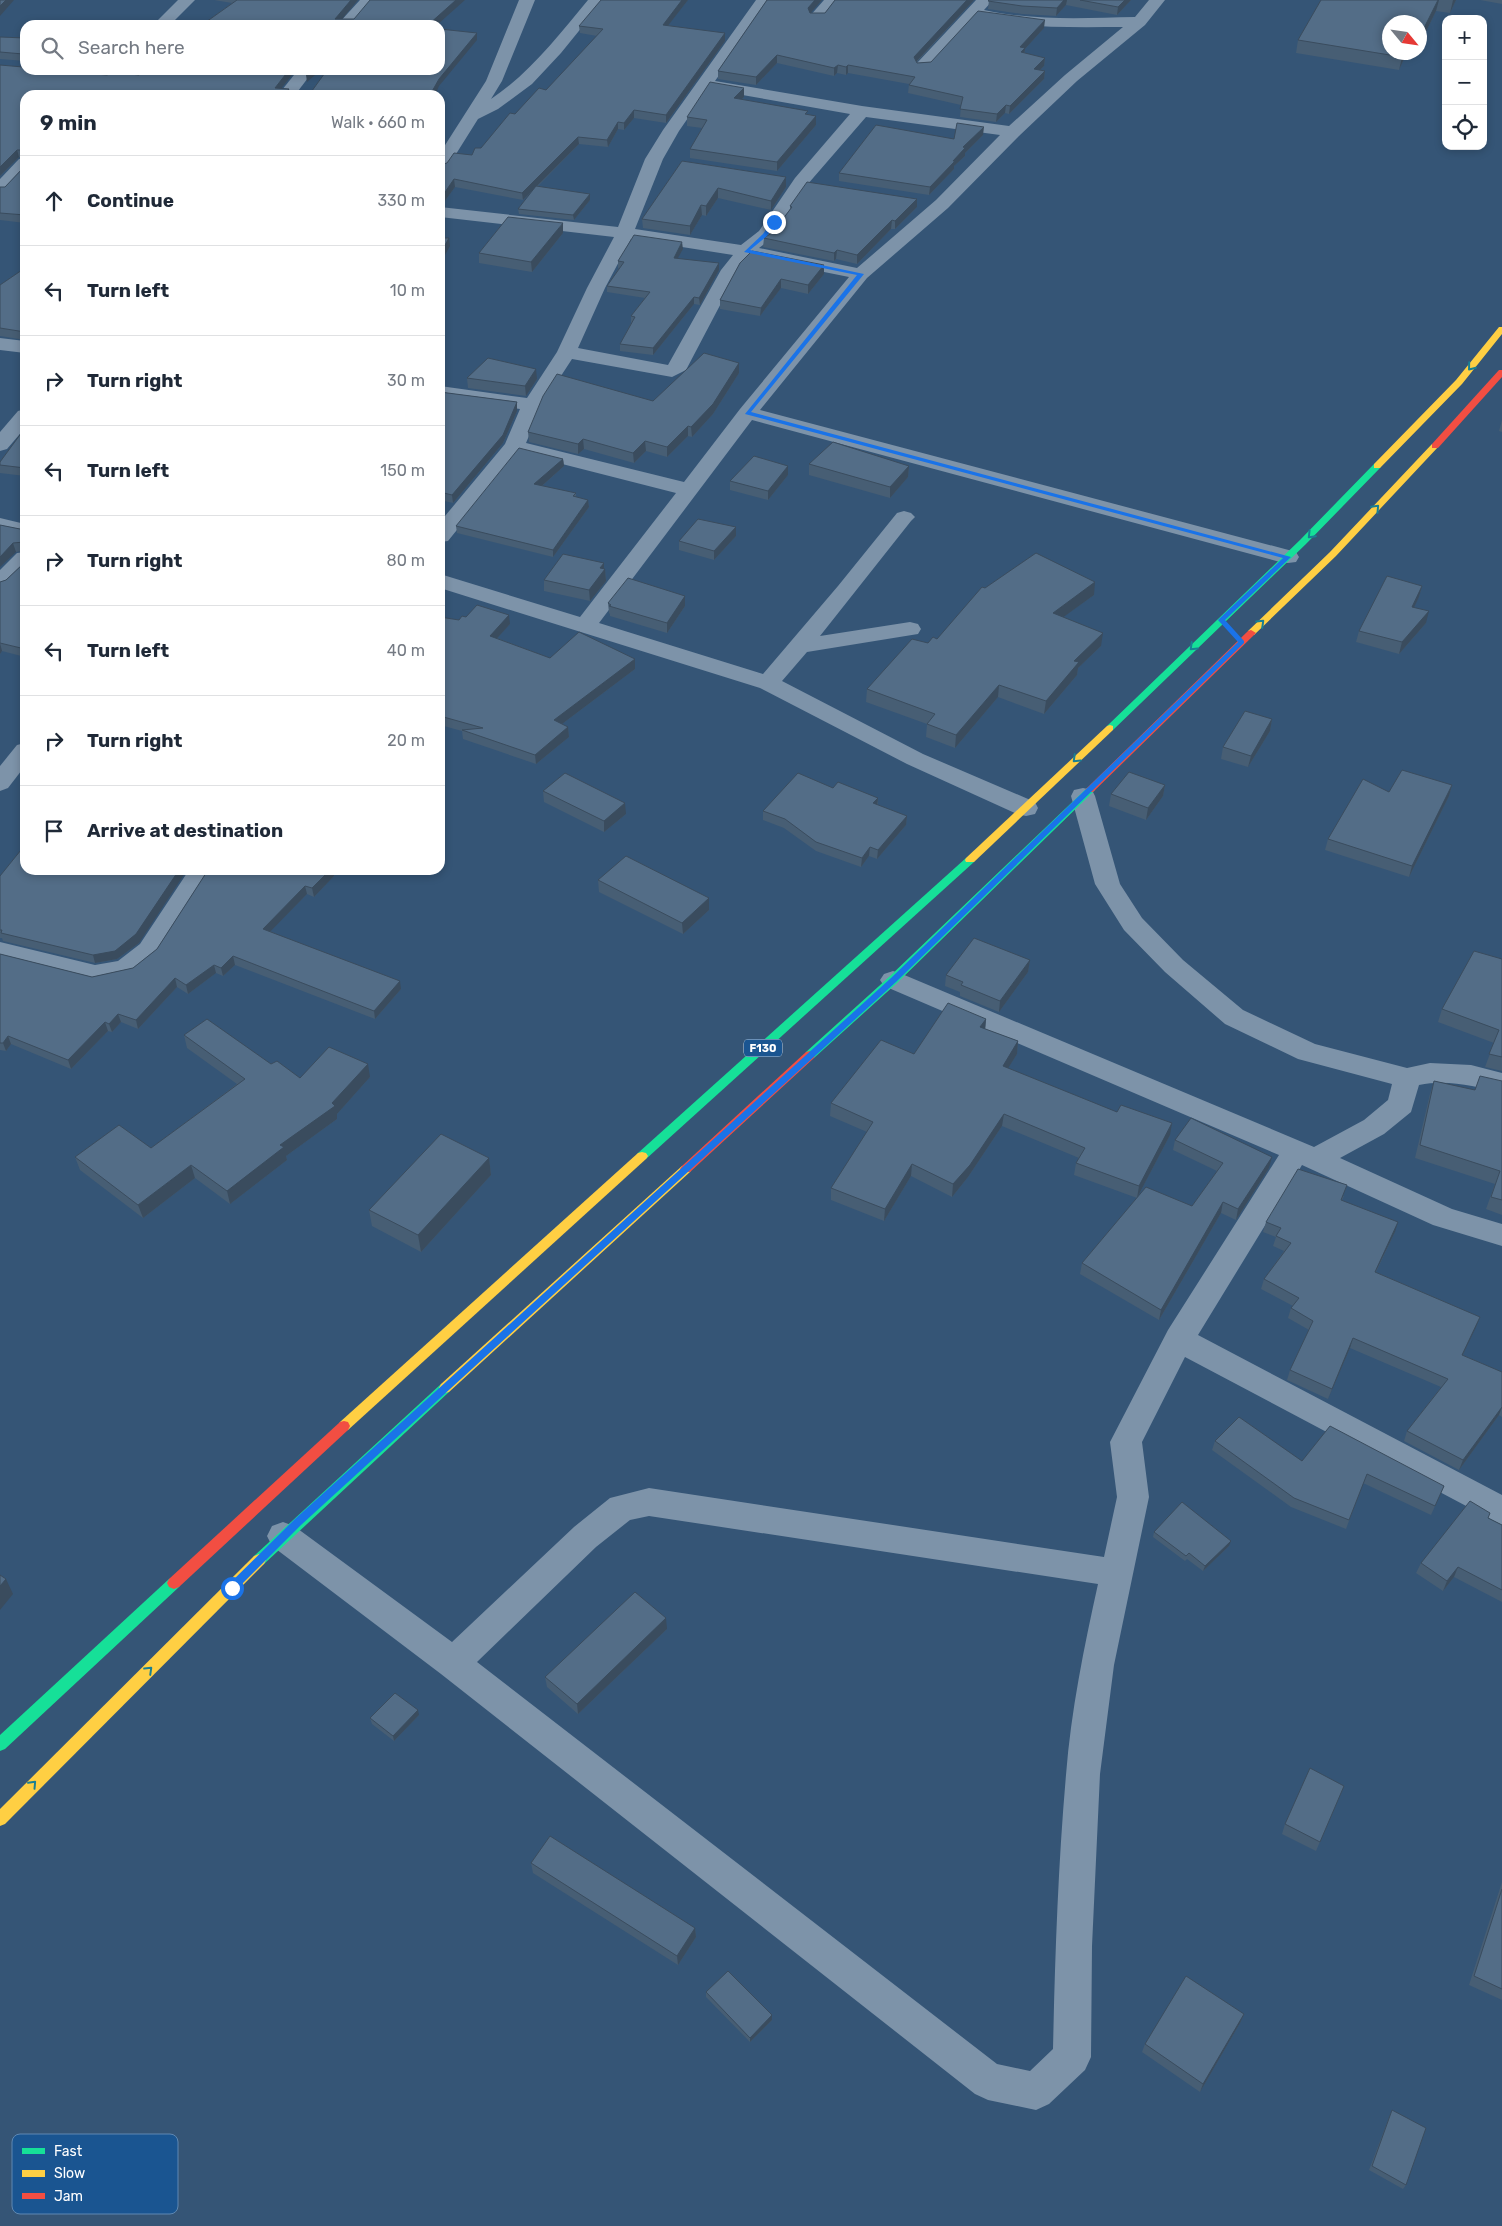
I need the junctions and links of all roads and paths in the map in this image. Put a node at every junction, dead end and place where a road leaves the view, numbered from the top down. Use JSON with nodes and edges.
{"nodes":[{"id":1,"x":187,"y":0,"type":"edge"},
{"id":2,"x":369,"y":0,"type":"edge"},
{"id":3,"x":527,"y":0,"type":"edge"},
{"id":4,"x":596,"y":0,"type":"edge"},
{"id":5,"x":764,"y":0,"type":"edge"},
{"id":6,"x":833,"y":0,"type":"edge"},
{"id":7,"x":985,"y":0,"type":"edge"},
{"id":8,"x":1157,"y":0,"type":"edge"},
{"id":9,"x":974,"y":12,"type":"junction"},
{"id":10,"x":817,"y":17,"type":"edge"},
{"id":11,"x":167,"y":20,"type":"edge"},
{"id":12,"x":351,"y":20,"type":"edge"},
{"id":13,"x":1139,"y":22,"type":"junction"},
{"id":14,"x":923,"y":66,"type":"edge"},
{"id":15,"x":110,"y":75,"type":"edge"},
{"id":16,"x":302,"y":75,"type":"edge"},
{"id":17,"x":704,"y":83,"type":"junction"},
{"id":18,"x":96,"y":90,"type":"edge"},
{"id":19,"x":290,"y":90,"type":"edge"},
{"id":20,"x":862,"y":111,"type":"junction"},
{"id":21,"x":472,"y":116,"type":"junction"},
{"id":22,"x":1014,"y":132,"type":"junction"},
{"id":23,"x":445,"y":158,"type":"edge"},
{"id":24,"x":654,"y":160,"type":"junction"},
{"id":25,"x":673,"y":162,"type":"dead end"},
{"id":26,"x":0,"y":166,"type":"edge"},
{"id":27,"x":20,"y":167,"type":"edge"},
{"id":28,"x":20,"y":171,"type":"edge"},
{"id":29,"x":782,"y":179,"type":"edge"},
{"id":30,"x":801,"y":182,"type":"junction"},
{"id":31,"x":820,"y":185,"type":"edge"},
{"id":32,"x":0,"y":189,"type":"edge"},
{"id":33,"x":445,"y":213,"type":"edge"},
{"id":34,"x":625,"y":233,"type":"junction"},
{"id":35,"x":746,"y":251,"type":"junction"},
{"id":36,"x":861,"y":274,"type":"junction"},
{"id":37,"x":1502,"y":329,"type":"edge"},
{"id":38,"x":0,"y":344,"type":"edge"},
{"id":39,"x":20,"y":346,"type":"edge"},
{"id":40,"x":567,"y":352,"type":"junction"},
{"id":41,"x":1502,"y":372,"type":"edge"},
{"id":42,"x":445,"y":393,"type":"edge"},
{"id":43,"x":532,"y":405,"type":"junction"},
{"id":44,"x":747,"y":413,"type":"junction"},
{"id":45,"x":20,"y":421,"type":"edge"},
{"id":46,"x":0,"y":445,"type":"edge"},
{"id":47,"x":514,"y":446,"type":"junction"},
{"id":48,"x":690,"y":490,"type":"junction"},
{"id":49,"x":904,"y":517,"type":"dead end"},
{"id":50,"x":0,"y":524,"type":"edge"},
{"id":51,"x":20,"y":529,"type":"edge"},
{"id":52,"x":445,"y":530,"type":"edge"},
{"id":53,"x":1288,"y":557,"type":"junction"},
{"id":54,"x":20,"y":563,"type":"edge"},
{"id":55,"x":0,"y":582,"type":"edge"},
{"id":56,"x":445,"y":583,"type":"edge"},
{"id":57,"x":585,"y":626,"type":"junction"},
{"id":58,"x":910,"y":629,"type":"dead end"},
{"id":59,"x":1231,"y":631,"type":"junction"},
{"id":60,"x":800,"y":646,"type":"junction"},
{"id":61,"x":768,"y":683,"type":"junction"},
{"id":62,"x":20,"y":757,"type":"edge"},
{"id":63,"x":0,"y":783,"type":"edge"},
{"id":64,"x":1083,"y":796,"type":"junction"},
{"id":65,"x":1026,"y":808,"type":"junction"},
{"id":66,"x":199,"y":875,"type":"edge"},
{"id":67,"x":0,"y":951,"type":"edge"},
{"id":68,"x":893,"y":980,"type":"junction"},
{"id":69,"x":1406,"y":1078,"type":"junction"},
{"id":70,"x":1502,"y":1082,"type":"edge"},
{"id":71,"x":1306,"y":1155,"type":"junction"},
{"id":72,"x":1502,"y":1235,"type":"edge"},
{"id":73,"x":1179,"y":1339,"type":"junction"},
{"id":74,"x":1502,"y":1511,"type":"edge"},
{"id":75,"x":283,"y":1536,"type":"junction"},
{"id":76,"x":1118,"y":1573,"type":"junction"},
{"id":77,"x":452,"y":1663,"type":"junction"},
{"id":78,"x":0,"y":1744,"type":"edge"},
{"id":79,"x":0,"y":1819,"type":"edge"}],
"edges":[{"from":1,"to":11,"type":"street"},
{"from":2,"to":12,"type":"street"},
{"from":3,"to":21,"type":"street"},
{"from":4,"to":21,"type":"street"},
{"from":5,"to":17,"type":"street"},
{"from":6,"to":10,"type":"street"},
{"from":7,"to":9,"type":"street"},
{"from":8,"to":13,"type":"street"},
{"from":9,"to":13,"type":"street"},
{"from":9,"to":14,"type":"street"},
{"from":13,"to":22,"type":"street"},
{"from":15,"to":18,"type":"street"},
{"from":16,"to":19,"type":"street"},
{"from":17,"to":20,"type":"street"},
{"from":17,"to":24,"type":"street"},
{"from":20,"to":22,"type":"street"},
{"from":20,"to":30,"type":"street"},
{"from":21,"to":23,"type":"street"},
{"from":22,"to":36,"type":"street"},
{"from":24,"to":25,"type":"street"},
{"from":24,"to":34,"type":"street"},
{"from":26,"to":27,"type":"street"},
{"from":28,"to":32,"type":"street"},
{"from":29,"to":30,"type":"street"},
{"from":30,"to":31,"type":"street"},
{"from":30,"to":35,"type":"street"},
{"from":33,"to":34,"type":"street"},
{"from":34,"to":35,"type":"street"},
{"from":34,"to":40,"type":"street"},
{"from":35,"to":36,"type":"street"},
{"from":35,"to":40,"type":"street"},
{"from":36,"to":44,"type":"street"},
{"from":37,"to":53,"type":"main road","number":"F130","one_way":true},
{"from":38,"to":39,"type":"street"},
{"from":40,"to":43,"type":"street"},
{"from":59,"to":41,"type":"main road","number":"F130","one_way":true},
{"from":42,"to":43,"type":"street"},
{"from":43,"to":47,"type":"street"},
{"from":44,"to":48,"type":"street"},
{"from":44,"to":53,"type":"street"},
{"from":45,"to":46,"type":"street"},
{"from":47,"to":48,"type":"street"},
{"from":47,"to":52,"type":"street"},
{"from":48,"to":57,"type":"street"},
{"from":49,"to":60,"type":"street"},
{"from":50,"to":51,"type":"street"},
{"from":53,"to":59,"type":"main road","number":"F130"},
{"from":54,"to":55,"type":"street"},
{"from":56,"to":57,"type":"street"},
{"from":57,"to":61,"type":"street"},
{"from":58,"to":60,"type":"street"},
{"from":59,"to":64,"type":"main road","number":"F130"},
{"from":59,"to":65,"type":"main road","number":"F130","one_way":true},
{"from":60,"to":61,"type":"street"},
{"from":61,"to":65,"type":"street"},
{"from":62,"to":63,"type":"street"},
{"from":64,"to":68,"type":"main road","number":"F130"},
{"from":64,"to":69,"type":"street"},
{"from":65,"to":78,"type":"main road","number":"F130"},
{"from":66,"to":67,"type":"street"},
{"from":68,"to":71,"type":"street"},
{"from":68,"to":75,"type":"main road","number":"F130"},
{"from":69,"to":70,"type":"street"},
{"from":69,"to":71,"type":"street"},
{"from":71,"to":72,"type":"street"},
{"from":71,"to":73,"type":"street"},
{"from":73,"to":74,"type":"street"},
{"from":73,"to":76,"type":"street"},
{"from":75,"to":77,"type":"street"},
{"from":79,"to":75,"type":"main road","number":"F130","one_way":true},
{"from":76,"to":77,"type":"street"},
{"from":76,"to":77,"type":"street"}]}
